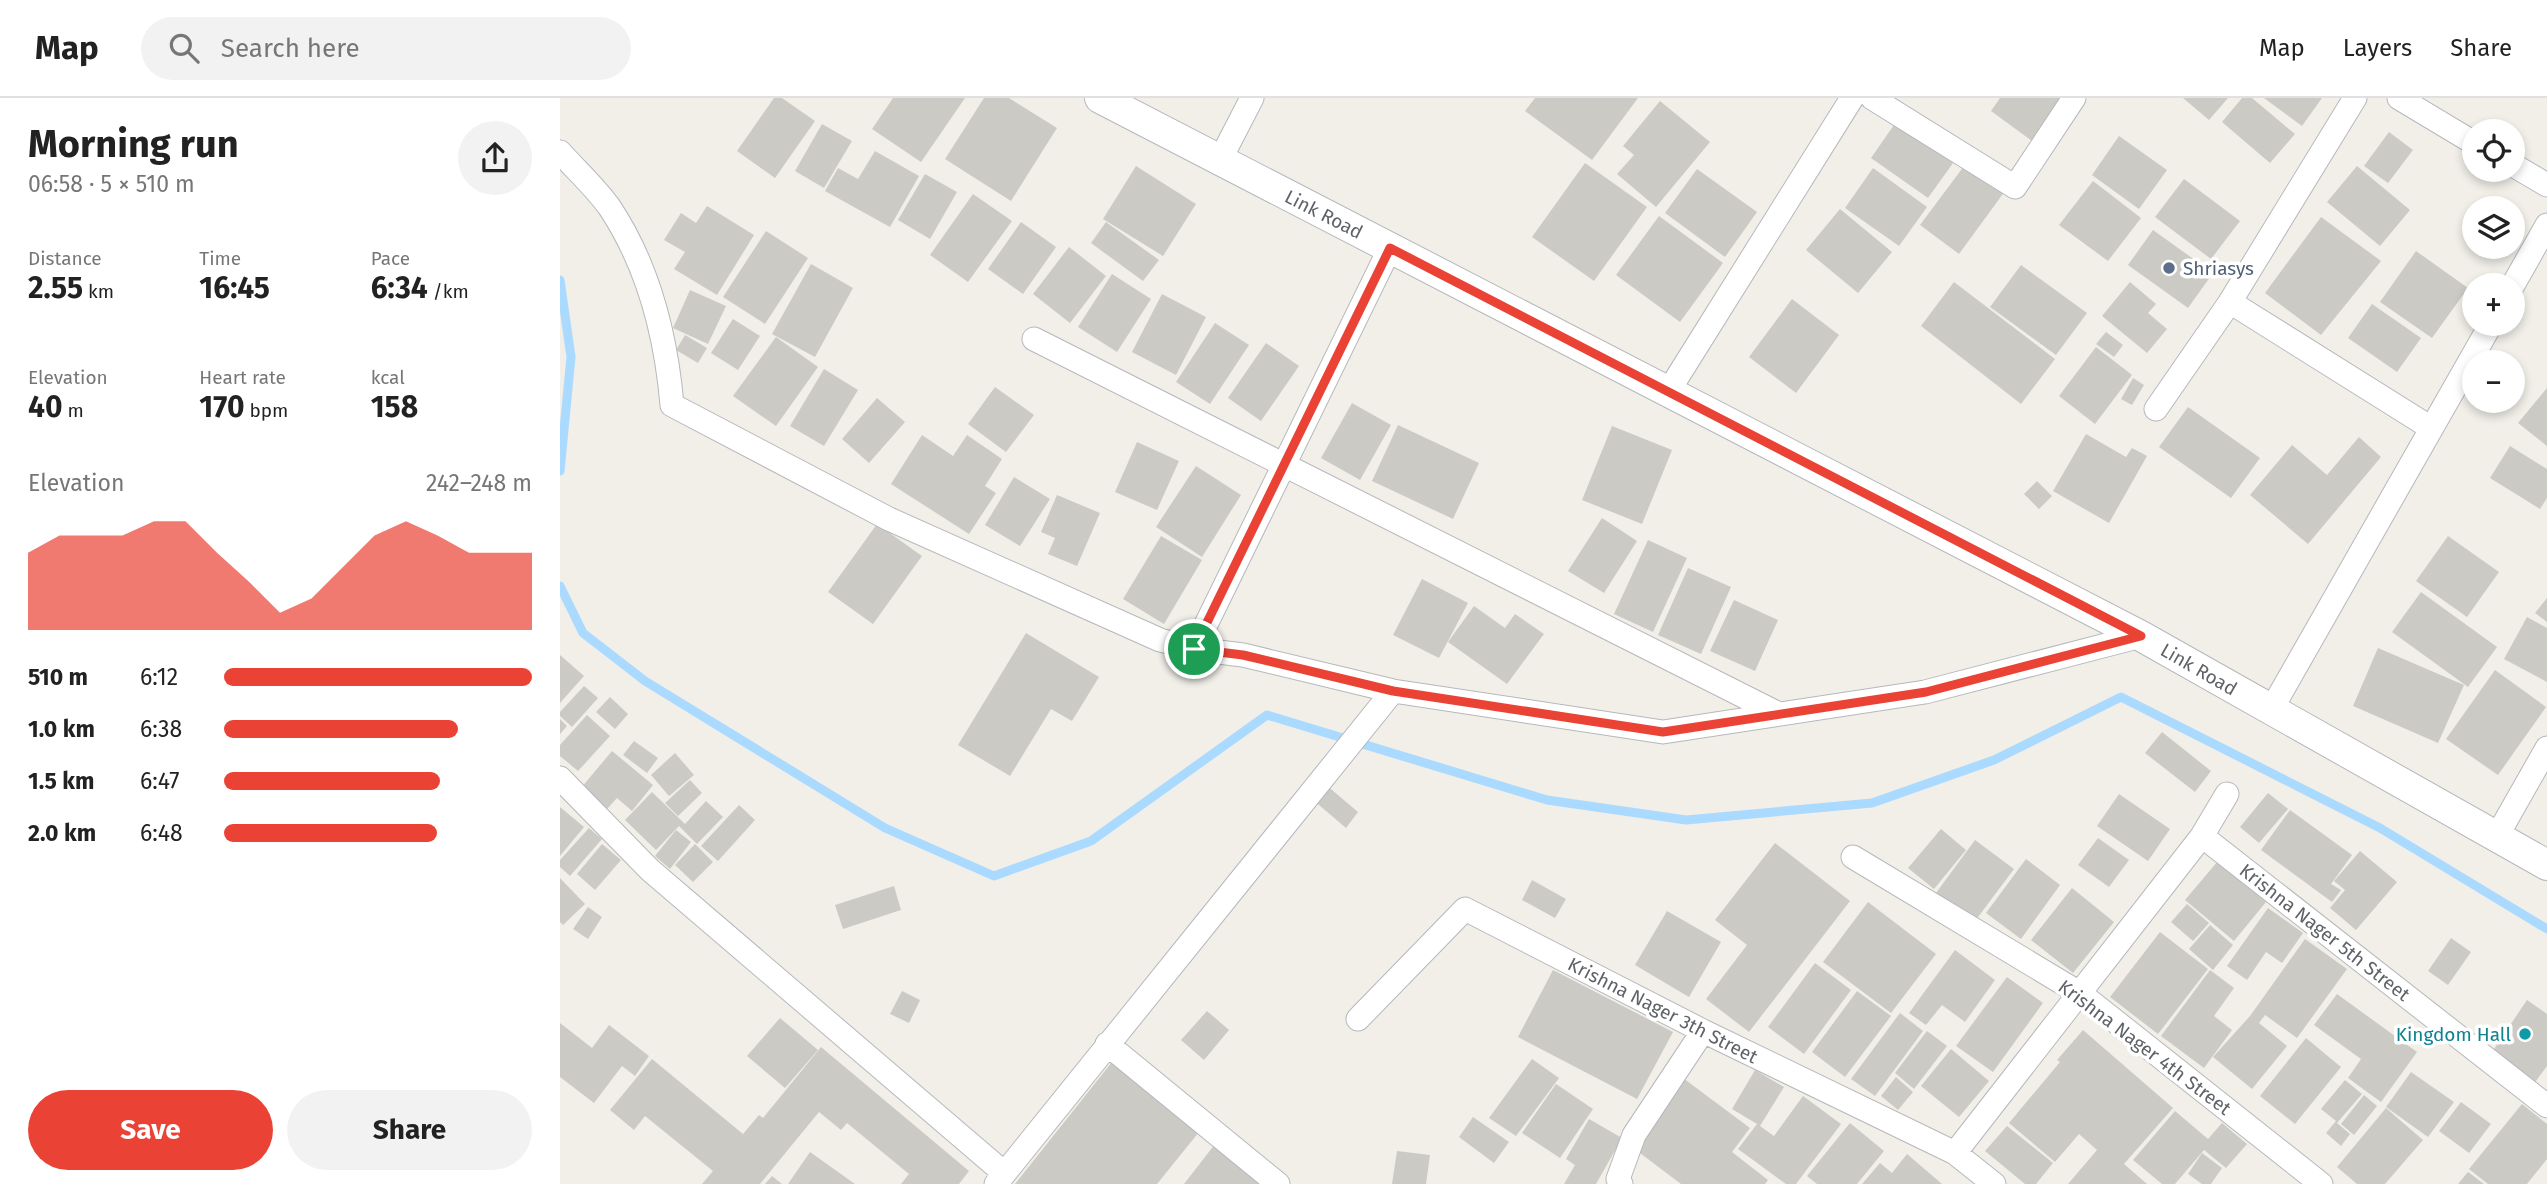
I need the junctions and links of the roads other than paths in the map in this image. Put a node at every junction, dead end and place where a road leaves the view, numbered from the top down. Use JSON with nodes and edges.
{"nodes":[{"id":1,"x":1100,"y":98,"type":"edge"},
{"id":2,"x":1252,"y":98,"type":"edge"},
{"id":3,"x":1852,"y":98,"type":"edge"},
{"id":4,"x":1872,"y":98,"type":"edge"},
{"id":5,"x":2074,"y":98,"type":"edge"},
{"id":6,"x":2355,"y":98,"type":"edge"},
{"id":7,"x":2399,"y":98,"type":"edge"},
{"id":8,"x":2462,"y":136,"type":"edge"},
{"id":9,"x":560,"y":152,"type":"edge"},
{"id":10,"x":1220,"y":160,"type":"junction"},
{"id":11,"x":2525,"y":172,"type":"edge"},
{"id":12,"x":2547,"y":185,"type":"edge"},
{"id":13,"x":2547,"y":225,"type":"edge"},
{"id":14,"x":1390,"y":248,"type":"junction"},
{"id":15,"x":2520,"y":273,"type":"edge"},
{"id":16,"x":2230,"y":302,"type":"junction"},
{"id":17,"x":2484,"y":336,"type":"edge"},
{"id":18,"x":1034,"y":339,"type":"dead end"},
{"id":19,"x":1668,"y":392,"type":"junction"},
{"id":20,"x":2156,"y":409,"type":"dead end"},
{"id":21,"x":2431,"y":428,"type":"junction"},
{"id":22,"x":1282,"y":465,"type":"junction"},
{"id":23,"x":2141,"y":636,"type":"junction"},
{"id":24,"x":1194,"y":649,"type":"junction"},
{"id":25,"x":1393,"y":691,"type":"junction"},
{"id":26,"x":2271,"y":710,"type":"junction"},
{"id":27,"x":1779,"y":714,"type":"junction"},
{"id":28,"x":2547,"y":748,"type":"edge"},
{"id":29,"x":560,"y":778,"type":"edge"},
{"id":30,"x":2227,"y":794,"type":"dead end"},
{"id":31,"x":2202,"y":836,"type":"junction"},
{"id":32,"x":2497,"y":836,"type":"junction"},
{"id":33,"x":1853,"y":857,"type":"dead end"},
{"id":34,"x":2547,"y":865,"type":"edge"},
{"id":35,"x":2081,"y":994,"type":"junction"},
{"id":36,"x":1358,"y":1019,"type":"dead end"},
{"id":37,"x":1703,"y":1031,"type":"junction"},
{"id":38,"x":1107,"y":1044,"type":"junction"},
{"id":39,"x":2547,"y":1106,"type":"edge"},
{"id":40,"x":1955,"y":1153,"type":"junction"},
{"id":41,"x":1000,"y":1179,"type":"edge"},
{"id":42,"x":1979,"y":1179,"type":"edge"},
{"id":43,"x":1278,"y":1184,"type":"edge"},
{"id":44,"x":1620,"y":1184,"type":"edge"},
{"id":45,"x":2321,"y":1184,"type":"edge"}],
"edges":[{"from":1,"to":10,"type":"street","name":"Link Road"},
{"from":2,"to":10,"type":"street"},
{"from":3,"to":19,"type":"street"},
{"from":4,"to":5,"type":"street"},
{"from":6,"to":16,"type":"street"},
{"from":7,"to":8,"type":"street"},
{"from":9,"to":24,"type":"street"},
{"from":10,"to":14,"type":"street","name":"Link Road"},
{"from":11,"to":12,"type":"street"},
{"from":13,"to":15,"type":"street"},
{"from":14,"to":19,"type":"street","name":"Link Road"},
{"from":14,"to":22,"type":"street"},
{"from":16,"to":20,"type":"street"},
{"from":16,"to":21,"type":"street"},
{"from":17,"to":21,"type":"street"},
{"from":18,"to":22,"type":"street"},
{"from":19,"to":23,"type":"street","name":"Link Road"},
{"from":21,"to":26,"type":"street"},
{"from":22,"to":24,"type":"street"},
{"from":22,"to":27,"type":"street"},
{"from":23,"to":26,"type":"street","name":"Link Road"},
{"from":23,"to":27,"type":"street"},
{"from":24,"to":25,"type":"street"},
{"from":25,"to":27,"type":"street"},
{"from":25,"to":38,"type":"street"},
{"from":26,"to":32,"type":"street","name":"Link Road"},
{"from":28,"to":32,"type":"street"},
{"from":29,"to":41,"type":"street"},
{"from":30,"to":31,"type":"street"},
{"from":31,"to":35,"type":"street"},
{"from":31,"to":39,"type":"street","name":"Krishna Nager 5th Street"},
{"from":32,"to":34,"type":"street","name":"Link Road"},
{"from":33,"to":35,"type":"street","name":"Krishna Nager 4th Street"},
{"from":35,"to":40,"type":"street"},
{"from":35,"to":45,"type":"street","name":"Krishna Nager 4th Street"},
{"from":36,"to":37,"type":"street","name":"Krishna Nager 3th Street"},
{"from":37,"to":40,"type":"street","name":"Krishna Nager 3th Street"},
{"from":37,"to":44,"type":"street"},
{"from":38,"to":41,"type":"street"},
{"from":38,"to":43,"type":"street"},
{"from":40,"to":42,"type":"street","name":"Krishna Nager 3th Street"}]}
